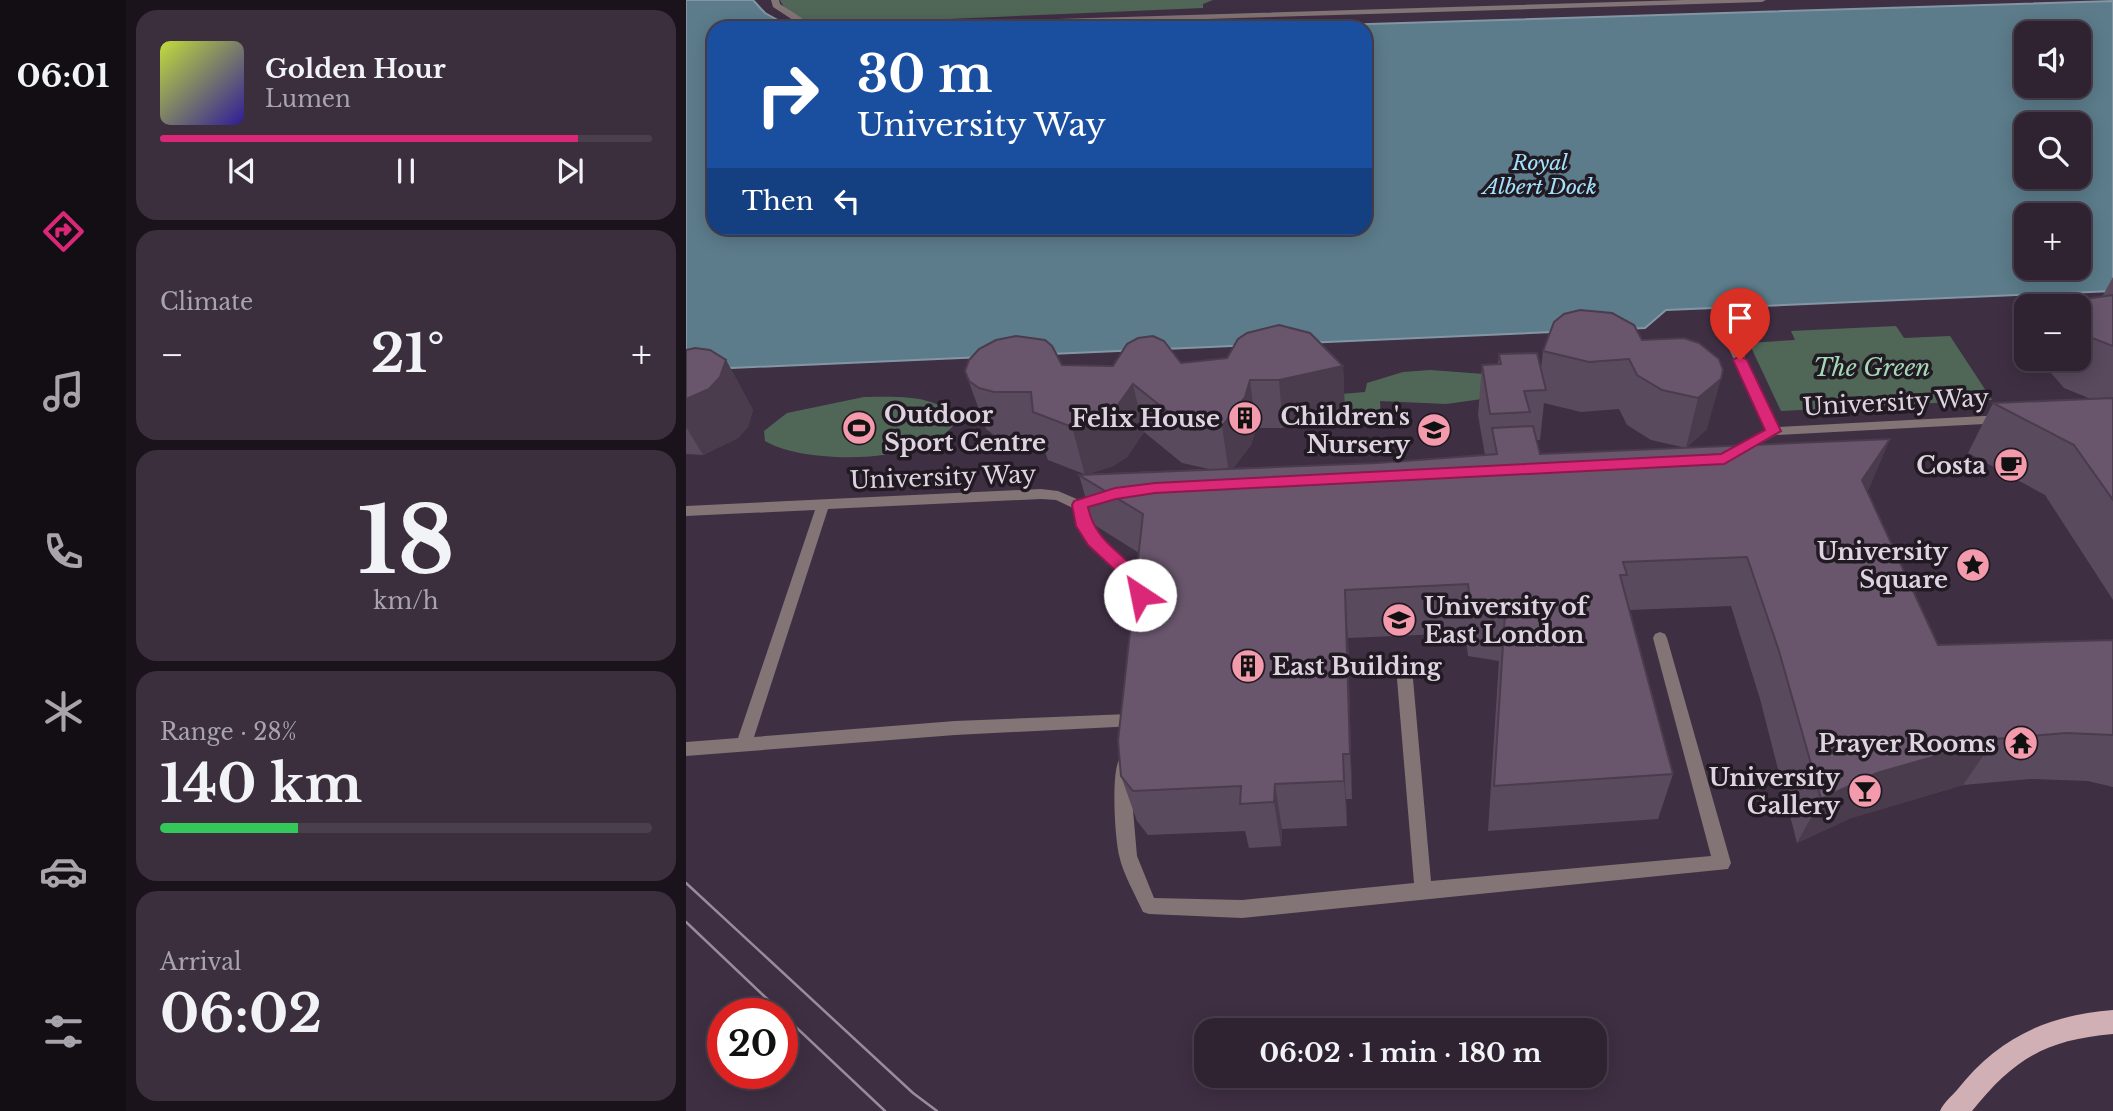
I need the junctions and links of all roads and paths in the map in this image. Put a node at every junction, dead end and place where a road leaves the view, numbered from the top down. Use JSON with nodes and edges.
{"nodes":[{"id":1,"x":775,"y":0,"type":"edge"},
{"id":2,"x":1762,"y":0,"type":"edge"},
{"id":3,"x":805,"y":21,"type":"edge"},
{"id":4,"x":997,"y":21,"type":"edge"},
{"id":5,"x":1723,"y":324,"type":"dead end"},
{"id":6,"x":2017,"y":418,"type":"edge"},
{"id":7,"x":1773,"y":431,"type":"junction"},
{"id":8,"x":1724,"y":459,"type":"edge"},
{"id":9,"x":1115,"y":494,"type":"edge"},
{"id":10,"x":823,"y":505,"type":"junction"},
{"id":11,"x":1080,"y":505,"type":"junction"},
{"id":12,"x":686,"y":511,"type":"edge"},
{"id":13,"x":1142,"y":602,"type":"edge"},
{"id":14,"x":1660,"y":638,"type":"dead end"},
{"id":15,"x":1405,"y":679,"type":"dead end"},
{"id":16,"x":744,"y":744,"type":"junction"},
{"id":17,"x":686,"y":749,"type":"edge"},
{"id":18,"x":1423,"y":890,"type":"junction"},
{"id":19,"x":2113,"y":1022,"type":"edge"},
{"id":20,"x":1958,"y":1109,"type":"edge"}],
"edges":[{"from":1,"to":3,"type":"lane"},
{"from":2,"to":4,"type":"lane"},
{"from":5,"to":7,"type":"lane"},
{"from":6,"to":7,"type":"lane","name":"University Way"},
{"from":7,"to":8,"type":"lane","name":"University Way"},
{"from":9,"to":11,"type":"lane"},
{"from":10,"to":11,"type":"lane","name":"University Way"},
{"from":10,"to":12,"type":"lane","name":"University Way"},
{"from":10,"to":16,"type":"lane"},
{"from":11,"to":13,"type":"lane"},
{"from":14,"to":18,"type":"lane"},
{"from":15,"to":18,"type":"lane"},
{"from":16,"to":17,"type":"lane"},
{"from":16,"to":18,"type":"lane"},
{"from":19,"to":20,"type":"main road"}]}
